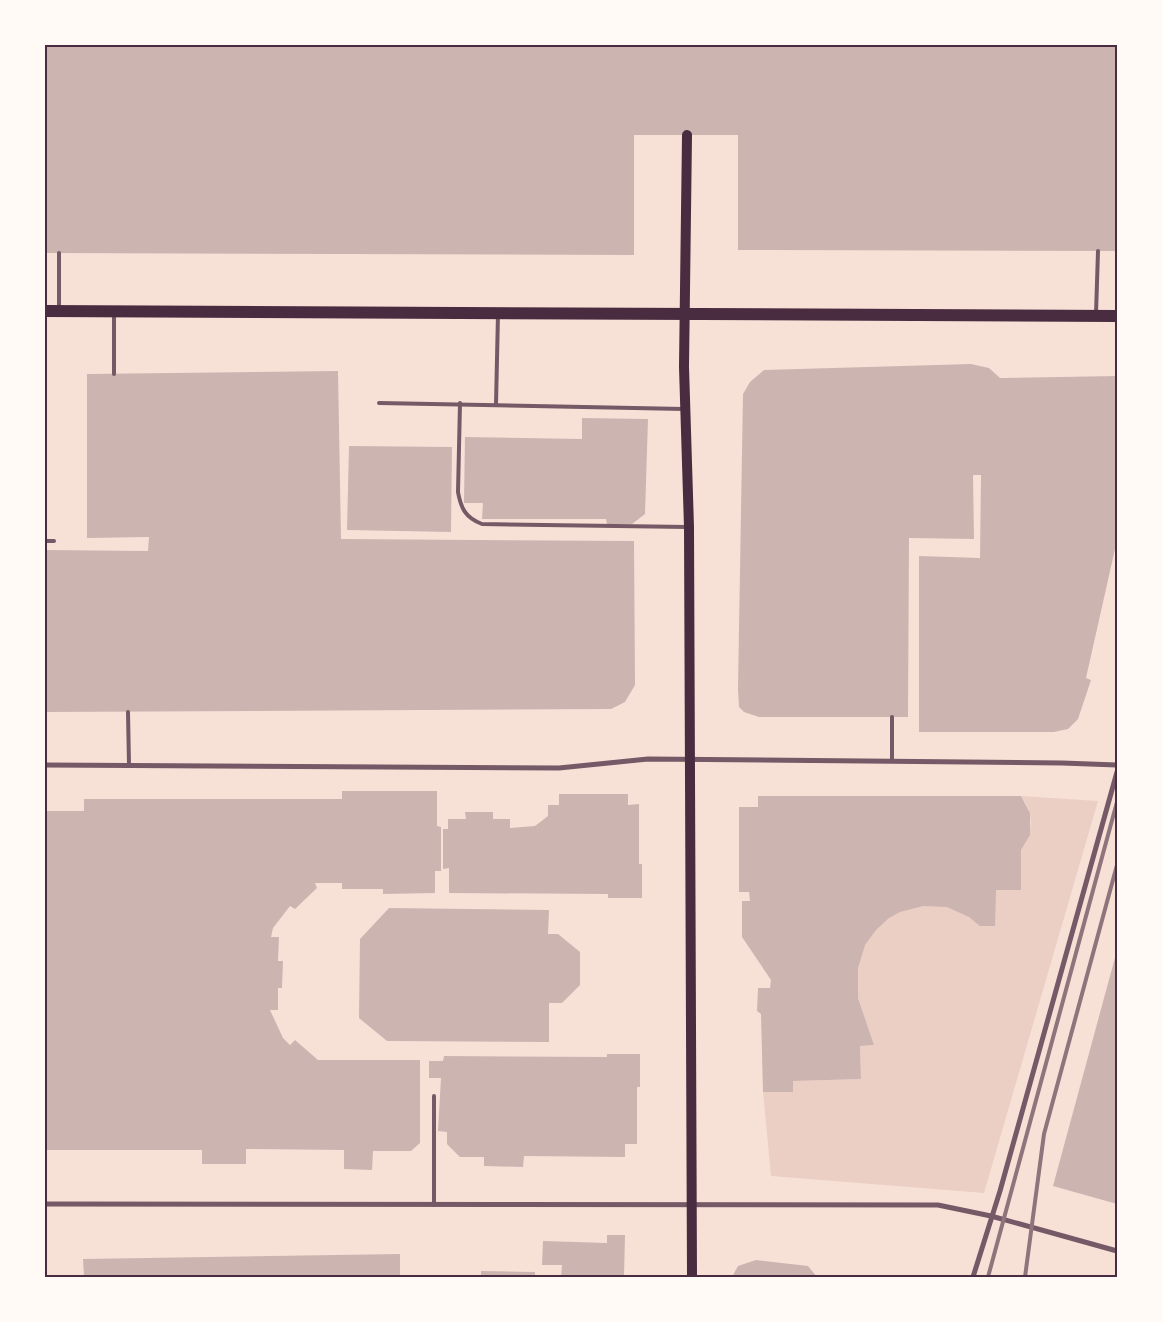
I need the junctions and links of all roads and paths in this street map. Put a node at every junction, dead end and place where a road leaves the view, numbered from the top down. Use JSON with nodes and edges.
{"nodes":[{"id":1,"x":687,"y":135,"type":"dead end"},
{"id":2,"x":1098,"y":252,"type":"dead end"},
{"id":3,"x":59,"y":254,"type":"dead end"},
{"id":4,"x":45,"y":311,"type":"edge"},
{"id":5,"x":59,"y":311,"type":"junction"},
{"id":6,"x":114,"y":312,"type":"junction"},
{"id":7,"x":498,"y":312,"type":"junction"},
{"id":8,"x":685,"y":314,"type":"junction"},
{"id":9,"x":1096,"y":316,"type":"junction"},
{"id":10,"x":1117,"y":316,"type":"edge"},
{"id":11,"x":114,"y":374,"type":"dead end"},
{"id":12,"x":379,"y":402,"type":"dead end"},
{"id":13,"x":460,"y":404,"type":"junction"},
{"id":14,"x":496,"y":404,"type":"junction"},
{"id":15,"x":685,"y":410,"type":"junction"},
{"id":16,"x":689,"y":527,"type":"junction"},
{"id":17,"x":45,"y":541,"type":"edge"},
{"id":18,"x":54,"y":541,"type":"dead end"},
{"id":19,"x":128,"y":712,"type":"dead end"},
{"id":20,"x":892,"y":717,"type":"dead end"},
{"id":21,"x":691,"y":759,"type":"junction"},
{"id":22,"x":892,"y":761,"type":"junction"},
{"id":23,"x":45,"y":765,"type":"edge"},
{"id":24,"x":129,"y":765,"type":"junction"},
{"id":25,"x":1117,"y":765,"type":"edge"},
{"id":26,"x":1117,"y":772,"type":"edge"},
{"id":27,"x":434,"y":1096,"type":"dead end"},
{"id":28,"x":45,"y":1204,"type":"edge"},
{"id":29,"x":434,"y":1205,"type":"junction"},
{"id":30,"x":692,"y":1205,"type":"junction"},
{"id":31,"x":991,"y":1216,"type":"junction"},
{"id":32,"x":1117,"y":1252,"type":"edge"},
{"id":33,"x":692,"y":1277,"type":"edge"},
{"id":34,"x":973,"y":1277,"type":"edge"}],
"edges":[{"from":1,"to":8,"type":"main road"},
{"from":2,"to":9,"type":"lane"},
{"from":3,"to":5,"type":"lane"},
{"from":4,"to":5,"type":"main road"},
{"from":5,"to":6,"type":"main road"},
{"from":6,"to":7,"type":"main road"},
{"from":6,"to":11,"type":"lane"},
{"from":7,"to":8,"type":"main road"},
{"from":7,"to":14,"type":"lane"},
{"from":8,"to":9,"type":"main road"},
{"from":8,"to":15,"type":"main road"},
{"from":9,"to":10,"type":"main road"},
{"from":12,"to":13,"type":"lane"},
{"from":13,"to":14,"type":"lane"},
{"from":13,"to":16,"type":"lane"},
{"from":14,"to":15,"type":"lane"},
{"from":15,"to":16,"type":"main road"},
{"from":16,"to":21,"type":"main road"},
{"from":17,"to":18,"type":"lane"},
{"from":19,"to":24,"type":"lane"},
{"from":20,"to":22,"type":"lane"},
{"from":21,"to":22,"type":"street"},
{"from":21,"to":24,"type":"street"},
{"from":21,"to":30,"type":"main road"},
{"from":22,"to":25,"type":"street"},
{"from":23,"to":24,"type":"street"},
{"from":26,"to":31,"type":"street"},
{"from":27,"to":29,"type":"lane"},
{"from":28,"to":29,"type":"street"},
{"from":29,"to":30,"type":"street"},
{"from":30,"to":31,"type":"street"},
{"from":30,"to":33,"type":"main road"},
{"from":31,"to":32,"type":"street"},
{"from":31,"to":34,"type":"street"}]}
